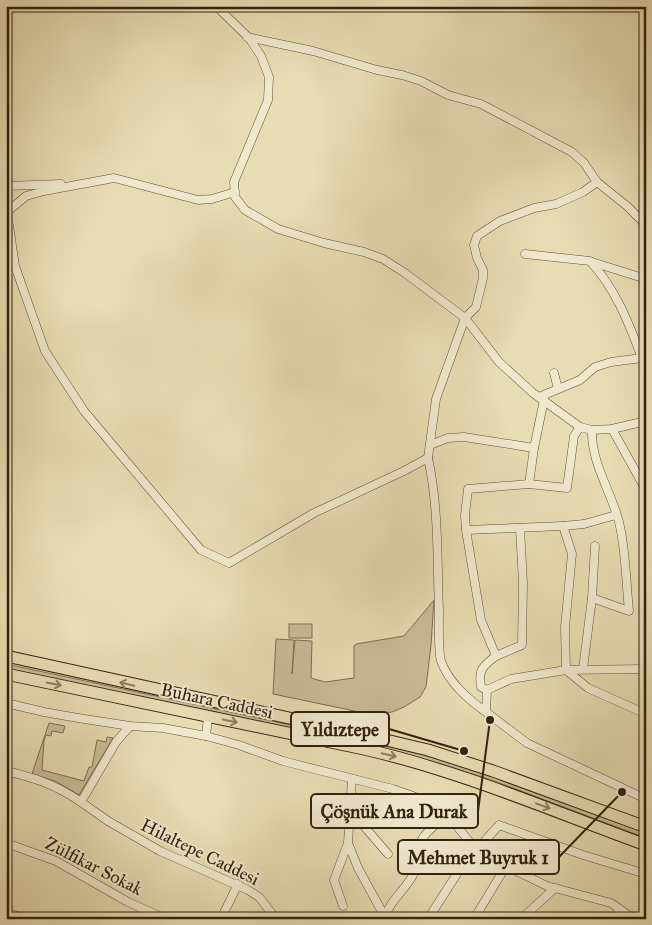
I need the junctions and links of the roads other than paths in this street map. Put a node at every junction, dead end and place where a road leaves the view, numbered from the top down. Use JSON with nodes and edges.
{"nodes":[{"id":1,"x":216,"y":6,"type":"edge"},
{"id":2,"x":247,"y":36,"type":"junction"},
{"id":3,"x":93,"y":182,"type":"junction"},
{"id":4,"x":597,"y":182,"type":"junction"},
{"id":5,"x":6,"y":186,"type":"edge"},
{"id":6,"x":235,"y":192,"type":"junction"},
{"id":7,"x":6,"y":196,"type":"edge"},
{"id":8,"x":6,"y":212,"type":"edge"},
{"id":9,"x":646,"y":225,"type":"edge"},
{"id":10,"x":6,"y":251,"type":"edge"},
{"id":11,"x":525,"y":254,"type":"dead end"},
{"id":12,"x":590,"y":261,"type":"junction"},
{"id":13,"x":15,"y":266,"type":"junction"},
{"id":14,"x":646,"y":279,"type":"edge"},
{"id":15,"x":464,"y":318,"type":"junction"},
{"id":16,"x":644,"y":359,"type":"edge"},
{"id":17,"x":554,"y":373,"type":"dead end"},
{"id":18,"x":558,"y":389,"type":"junction"},
{"id":19,"x":541,"y":399,"type":"junction"},
{"id":20,"x":646,"y":421,"type":"edge"},
{"id":21,"x":580,"y":427,"type":"junction"},
{"id":22,"x":612,"y":429,"type":"junction"},
{"id":23,"x":592,"y":430,"type":"junction"},
{"id":24,"x":430,"y":445,"type":"junction"},
{"id":25,"x":534,"y":448,"type":"junction"},
{"id":26,"x":428,"y":458,"type":"junction"},
{"id":27,"x":529,"y":484,"type":"junction"},
{"id":28,"x":645,"y":487,"type":"edge"},
{"id":29,"x":616,"y":516,"type":"junction"},
{"id":30,"x":562,"y":526,"type":"junction"},
{"id":31,"x":520,"y":528,"type":"junction"},
{"id":32,"x":466,"y":530,"type":"junction"},
{"id":33,"x":595,"y":546,"type":"dead end"},
{"id":34,"x":592,"y":598,"type":"junction"},
{"id":35,"x":6,"y":656,"type":"edge"},
{"id":36,"x":496,"y":656,"type":"junction"},
{"id":37,"x":583,"y":669,"type":"junction"},
{"id":38,"x":646,"y":669,"type":"edge"},
{"id":39,"x":566,"y":670,"type":"junction"},
{"id":40,"x":6,"y":674,"type":"edge"},
{"id":41,"x":487,"y":690,"type":"junction"},
{"id":42,"x":6,"y":703,"type":"edge"},
{"id":43,"x":486,"y":712,"type":"junction"},
{"id":44,"x":646,"y":714,"type":"edge"},
{"id":45,"x":208,"y":717,"type":"junction"},
{"id":46,"x":130,"y":726,"type":"junction"},
{"id":47,"x":206,"y":736,"type":"junction"},
{"id":48,"x":6,"y":771,"type":"edge"},
{"id":49,"x":352,"y":779,"type":"junction"},
{"id":50,"x":646,"y":799,"type":"edge"},
{"id":51,"x":82,"y":802,"type":"junction"},
{"id":52,"x":350,"y":810,"type":"junction"},
{"id":53,"x":448,"y":815,"type":"junction"},
{"id":54,"x":646,"y":827,"type":"edge"},
{"id":55,"x":6,"y":843,"type":"edge"},
{"id":56,"x":348,"y":843,"type":"junction"},
{"id":57,"x":646,"y":845,"type":"edge"},
{"id":58,"x":476,"y":850,"type":"junction"},
{"id":59,"x":388,"y":854,"type":"dead end"},
{"id":60,"x":506,"y":866,"type":"junction"},
{"id":61,"x":646,"y":874,"type":"edge"},
{"id":62,"x":238,"y":884,"type":"junction"},
{"id":63,"x":555,"y":888,"type":"junction"},
{"id":64,"x":343,"y":906,"type":"dead end"},
{"id":65,"x":619,"y":909,"type":"junction"},
{"id":66,"x":6,"y":912,"type":"edge"},
{"id":67,"x":385,"y":918,"type":"edge"},
{"id":68,"x":25,"y":919,"type":"edge"},
{"id":69,"x":166,"y":919,"type":"edge"},
{"id":70,"x":221,"y":919,"type":"edge"},
{"id":71,"x":276,"y":919,"type":"edge"},
{"id":72,"x":428,"y":919,"type":"edge"},
{"id":73,"x":474,"y":919,"type":"edge"},
{"id":74,"x":521,"y":919,"type":"edge"},
{"id":75,"x":617,"y":919,"type":"edge"},
{"id":76,"x":634,"y":919,"type":"edge"}],
"edges":[{"from":1,"to":2,"type":"street"},
{"from":2,"to":4,"type":"street"},
{"from":2,"to":6,"type":"street"},
{"from":3,"to":5,"type":"street"},
{"from":3,"to":6,"type":"street"},
{"from":3,"to":8,"type":"street"},
{"from":4,"to":9,"type":"street"},
{"from":4,"to":15,"type":"street"},
{"from":6,"to":15,"type":"street"},
{"from":7,"to":8,"type":"street"},
{"from":8,"to":13,"type":"street"},
{"from":10,"to":13,"type":"street"},
{"from":11,"to":12,"type":"street"},
{"from":12,"to":14,"type":"street"},
{"from":12,"to":16,"type":"street"},
{"from":13,"to":26,"type":"street"},
{"from":15,"to":19,"type":"street"},
{"from":15,"to":24,"type":"street"},
{"from":16,"to":18,"type":"street"},
{"from":17,"to":18,"type":"street"},
{"from":18,"to":19,"type":"street"},
{"from":19,"to":21,"type":"street"},
{"from":19,"to":25,"type":"street"},
{"from":20,"to":22,"type":"street"},
{"from":21,"to":23,"type":"street"},
{"from":21,"to":27,"type":"street"},
{"from":22,"to":23,"type":"street"},
{"from":22,"to":28,"type":"street"},
{"from":23,"to":29,"type":"street"},
{"from":24,"to":25,"type":"street"},
{"from":24,"to":26,"type":"street"},
{"from":25,"to":27,"type":"street"},
{"from":26,"to":43,"type":"street"},
{"from":27,"to":32,"type":"street"},
{"from":29,"to":30,"type":"street"},
{"from":29,"to":34,"type":"street"},
{"from":30,"to":31,"type":"street"},
{"from":30,"to":39,"type":"street"},
{"from":31,"to":32,"type":"street"},
{"from":31,"to":36,"type":"street"},
{"from":32,"to":36,"type":"street"},
{"from":33,"to":34,"type":"street"},
{"from":34,"to":37,"type":"street"},
{"from":54,"to":35,"type":"highway","one_way":true},
{"from":36,"to":41,"type":"street"},
{"from":37,"to":38,"type":"street"},
{"from":37,"to":39,"type":"street"},
{"from":39,"to":41,"type":"street"},
{"from":39,"to":44,"type":"street"},
{"from":40,"to":45,"type":"highway","name":"Buhara Caddesi","one_way":true},
{"from":41,"to":43,"type":"street"},
{"from":42,"to":46,"type":"street"},
{"from":43,"to":50,"type":"street"},
{"from":45,"to":47,"type":"street"},
{"from":45,"to":57,"type":"highway","name":"Buhara Caddesi","one_way":true},
{"from":46,"to":47,"type":"street"},
{"from":46,"to":51,"type":"street"},
{"from":47,"to":49,"type":"street"},
{"from":48,"to":51,"type":"street","name":"Hilaltepe Caddesi"},
{"from":49,"to":52,"type":"street"},
{"from":49,"to":53,"type":"street"},
{"from":51,"to":62,"type":"street","name":"Hilaltepe Caddesi"},
{"from":52,"to":56,"type":"street"},
{"from":52,"to":59,"type":"street"},
{"from":53,"to":58,"type":"street"},
{"from":53,"to":67,"type":"street"},
{"from":55,"to":69,"type":"street","name":"Zülfikar Sokak"},
{"from":56,"to":64,"type":"street"},
{"from":56,"to":67,"type":"street"},
{"from":58,"to":60,"type":"street"},
{"from":58,"to":61,"type":"street"},
{"from":58,"to":72,"type":"street"},
{"from":60,"to":63,"type":"street"},
{"from":60,"to":73,"type":"street"},
{"from":62,"to":70,"type":"street"},
{"from":62,"to":71,"type":"street","name":"Hilaltepe Caddesi"},
{"from":63,"to":65,"type":"street"},
{"from":63,"to":74,"type":"street"},
{"from":65,"to":75,"type":"street"},
{"from":65,"to":76,"type":"street"},
{"from":66,"to":68,"type":"street"}]}
